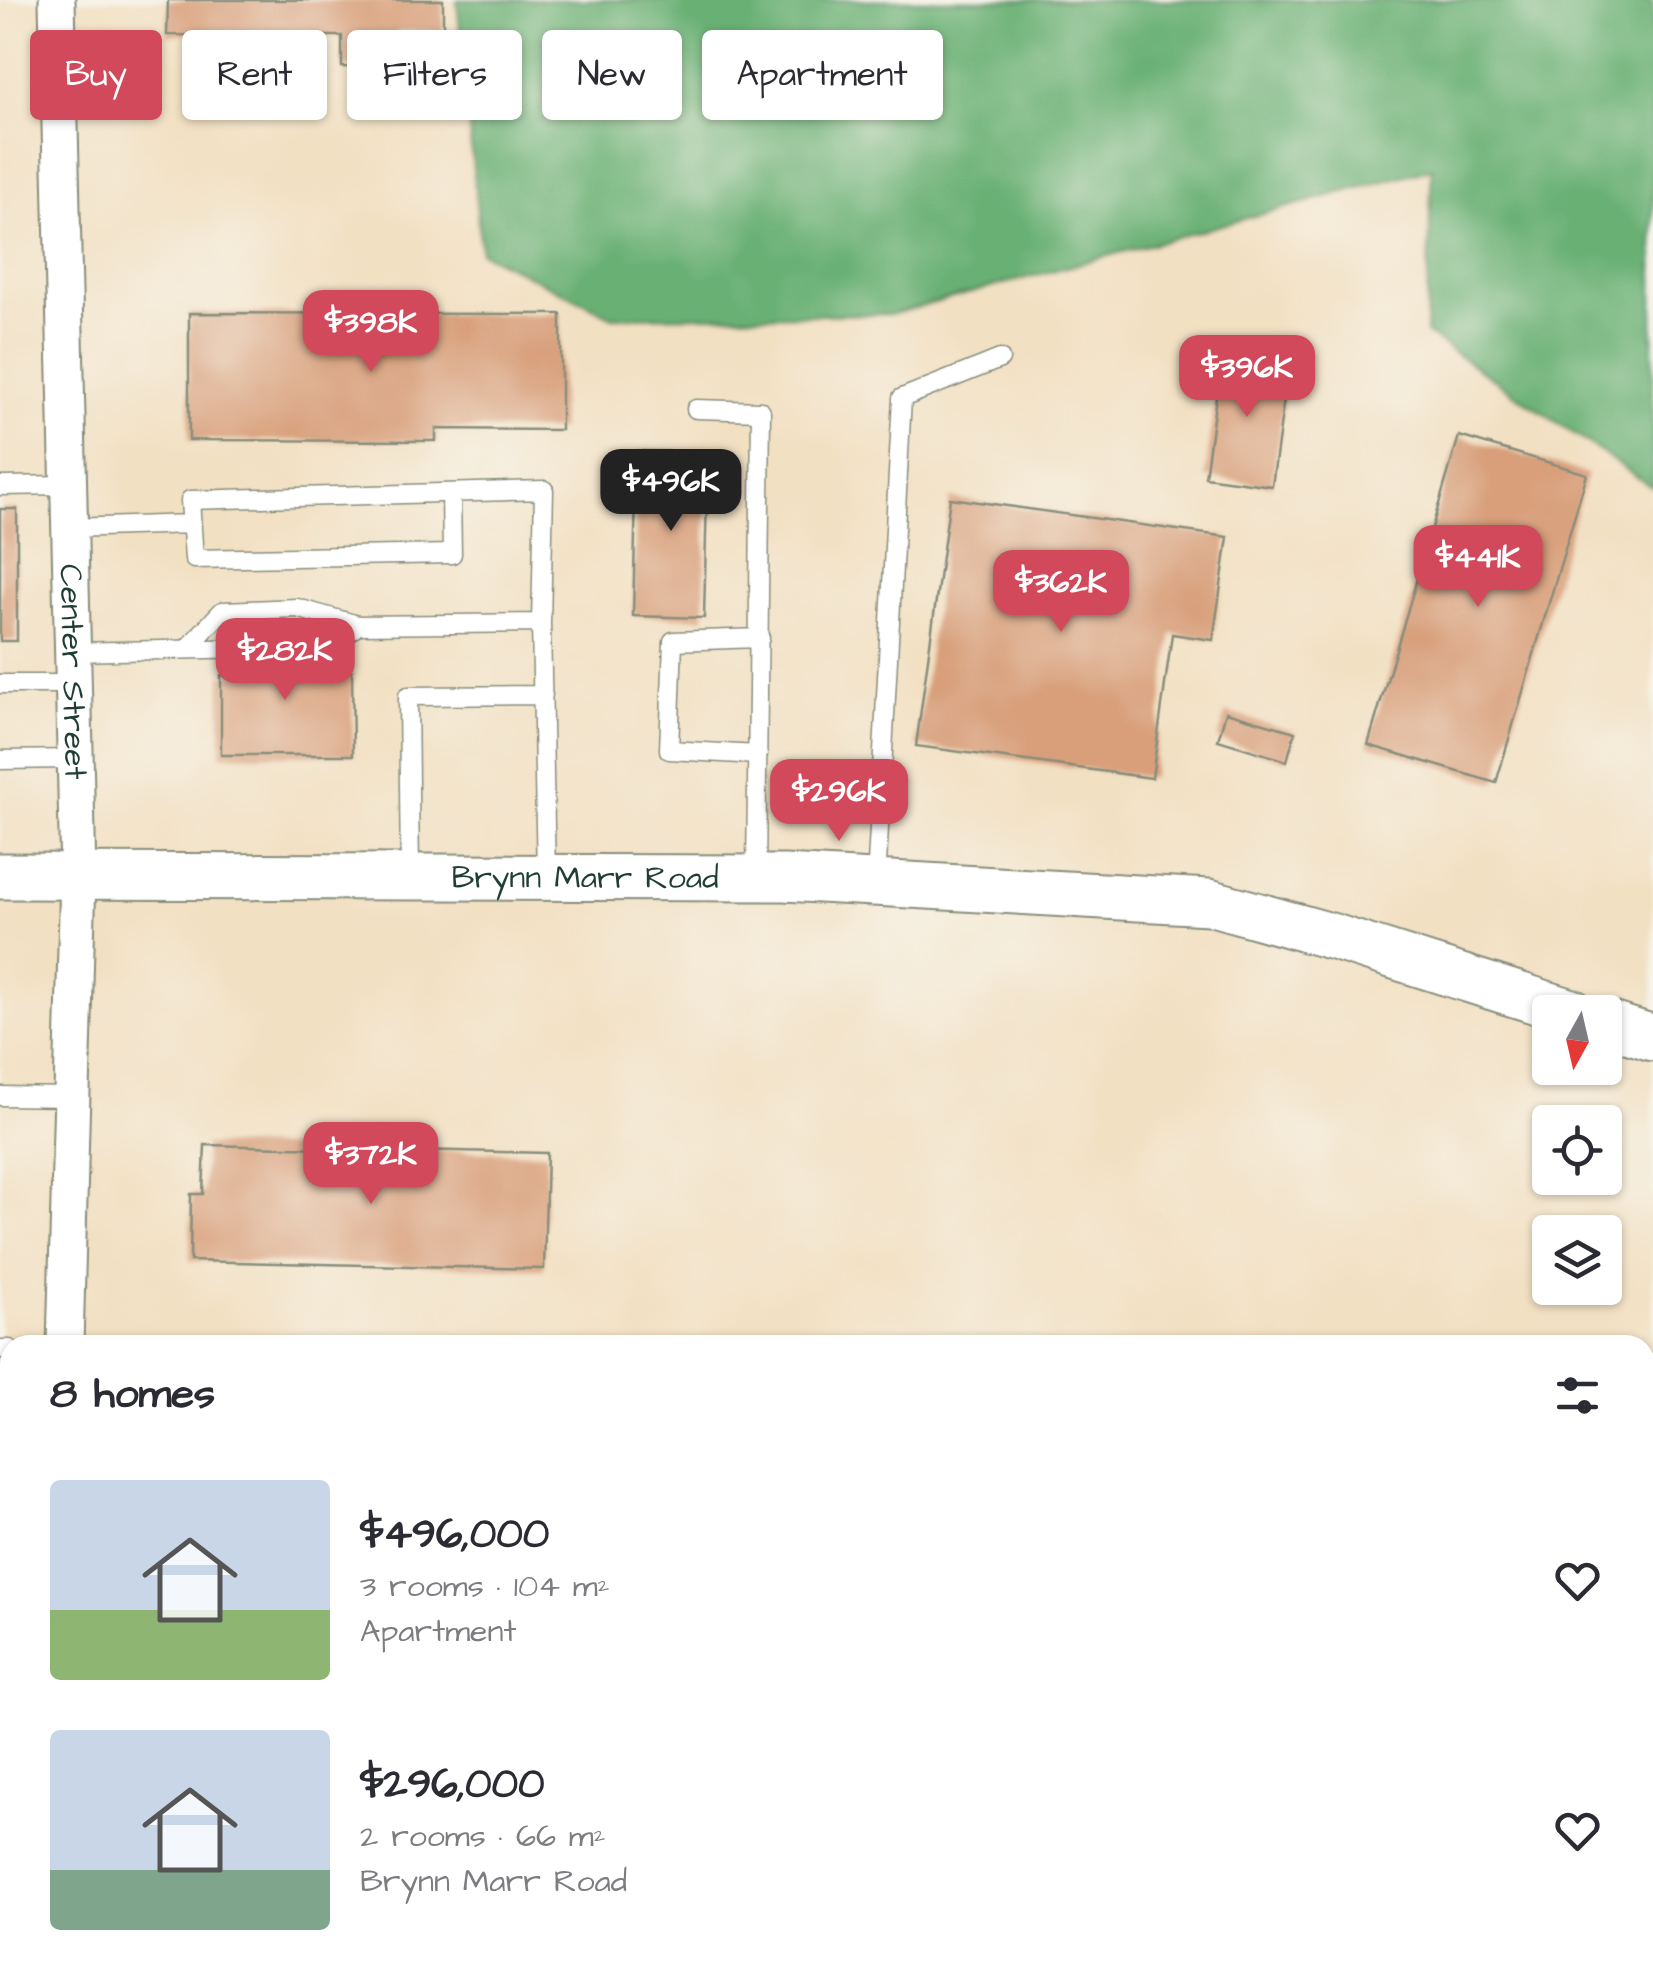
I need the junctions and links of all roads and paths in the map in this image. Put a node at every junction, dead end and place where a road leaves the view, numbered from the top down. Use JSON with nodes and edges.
{"nodes":[{"id":1,"x":57,"y":0,"type":"edge"},
{"id":2,"x":1000,"y":358,"type":"dead end"},
{"id":3,"x":696,"y":408,"type":"dead end"},
{"id":4,"x":69,"y":485,"type":"junction"},
{"id":5,"x":0,"y":486,"type":"edge"},
{"id":6,"x":451,"y":495,"type":"junction"},
{"id":7,"x":191,"y":524,"type":"junction"},
{"id":8,"x":70,"y":528,"type":"junction"},
{"id":9,"x":541,"y":622,"type":"junction"},
{"id":10,"x":358,"y":625,"type":"junction"},
{"id":11,"x":760,"y":638,"type":"junction"},
{"id":12,"x":252,"y":648,"type":"dead end"},
{"id":13,"x":298,"y":648,"type":"dead end"},
{"id":14,"x":187,"y":649,"type":"junction"},
{"id":15,"x":73,"y":668,"type":"junction"},
{"id":16,"x":0,"y":684,"type":"edge"},
{"id":17,"x":543,"y":694,"type":"junction"},
{"id":18,"x":758,"y":755,"type":"junction"},
{"id":19,"x":75,"y":759,"type":"junction"},
{"id":20,"x":0,"y":760,"type":"edge"},
{"id":21,"x":0,"y":876,"type":"edge"},
{"id":22,"x":78,"y":876,"type":"junction"},
{"id":23,"x":410,"y":877,"type":"junction"},
{"id":24,"x":546,"y":878,"type":"junction"},
{"id":25,"x":756,"y":878,"type":"junction"},
{"id":26,"x":876,"y":883,"type":"junction"},
{"id":27,"x":1532,"y":999,"type":"edge"},
{"id":28,"x":1622,"y":1028,"type":"edge"},
{"id":29,"x":1653,"y":1038,"type":"edge"},
{"id":30,"x":0,"y":1096,"type":"edge"},
{"id":31,"x":72,"y":1097,"type":"junction"},
{"id":32,"x":65,"y":1335,"type":"edge"}],
"edges":[{"from":1,"to":4,"type":"street","name":"Center Street"},
{"from":2,"to":26,"type":"lane"},
{"from":3,"to":11,"type":"lane"},
{"from":4,"to":5,"type":"lane"},
{"from":4,"to":8,"type":"street","name":"Center Street"},
{"from":6,"to":7,"type":"lane"},
{"from":6,"to":7,"type":"lane"},
{"from":6,"to":9,"type":"lane"},
{"from":7,"to":8,"type":"lane"},
{"from":8,"to":15,"type":"street","name":"Center Street"},
{"from":9,"to":10,"type":"lane"},
{"from":9,"to":17,"type":"lane"},
{"from":10,"to":13,"type":"lane"},
{"from":10,"to":14,"type":"lane"},
{"from":11,"to":18,"type":"lane"},
{"from":11,"to":18,"type":"lane"},
{"from":12,"to":14,"type":"lane"},
{"from":14,"to":15,"type":"lane"},
{"from":15,"to":16,"type":"lane"},
{"from":15,"to":19,"type":"street","name":"Center Street"},
{"from":17,"to":23,"type":"lane"},
{"from":17,"to":24,"type":"lane"},
{"from":18,"to":25,"type":"lane"},
{"from":19,"to":20,"type":"lane"},
{"from":19,"to":22,"type":"street","name":"Center Street"},
{"from":21,"to":22,"type":"street","name":"Brynn Marr Road"},
{"from":22,"to":23,"type":"street","name":"Brynn Marr Road"},
{"from":22,"to":31,"type":"street","name":"Center Street"},
{"from":23,"to":24,"type":"street","name":"Brynn Marr Road"},
{"from":24,"to":25,"type":"street","name":"Brynn Marr Road"},
{"from":25,"to":26,"type":"street","name":"Brynn Marr Road"},
{"from":26,"to":27,"type":"street","name":"Brynn Marr Road"},
{"from":28,"to":29,"type":"street"},
{"from":30,"to":31,"type":"lane"},
{"from":31,"to":32,"type":"street","name":"Center Street"}]}
